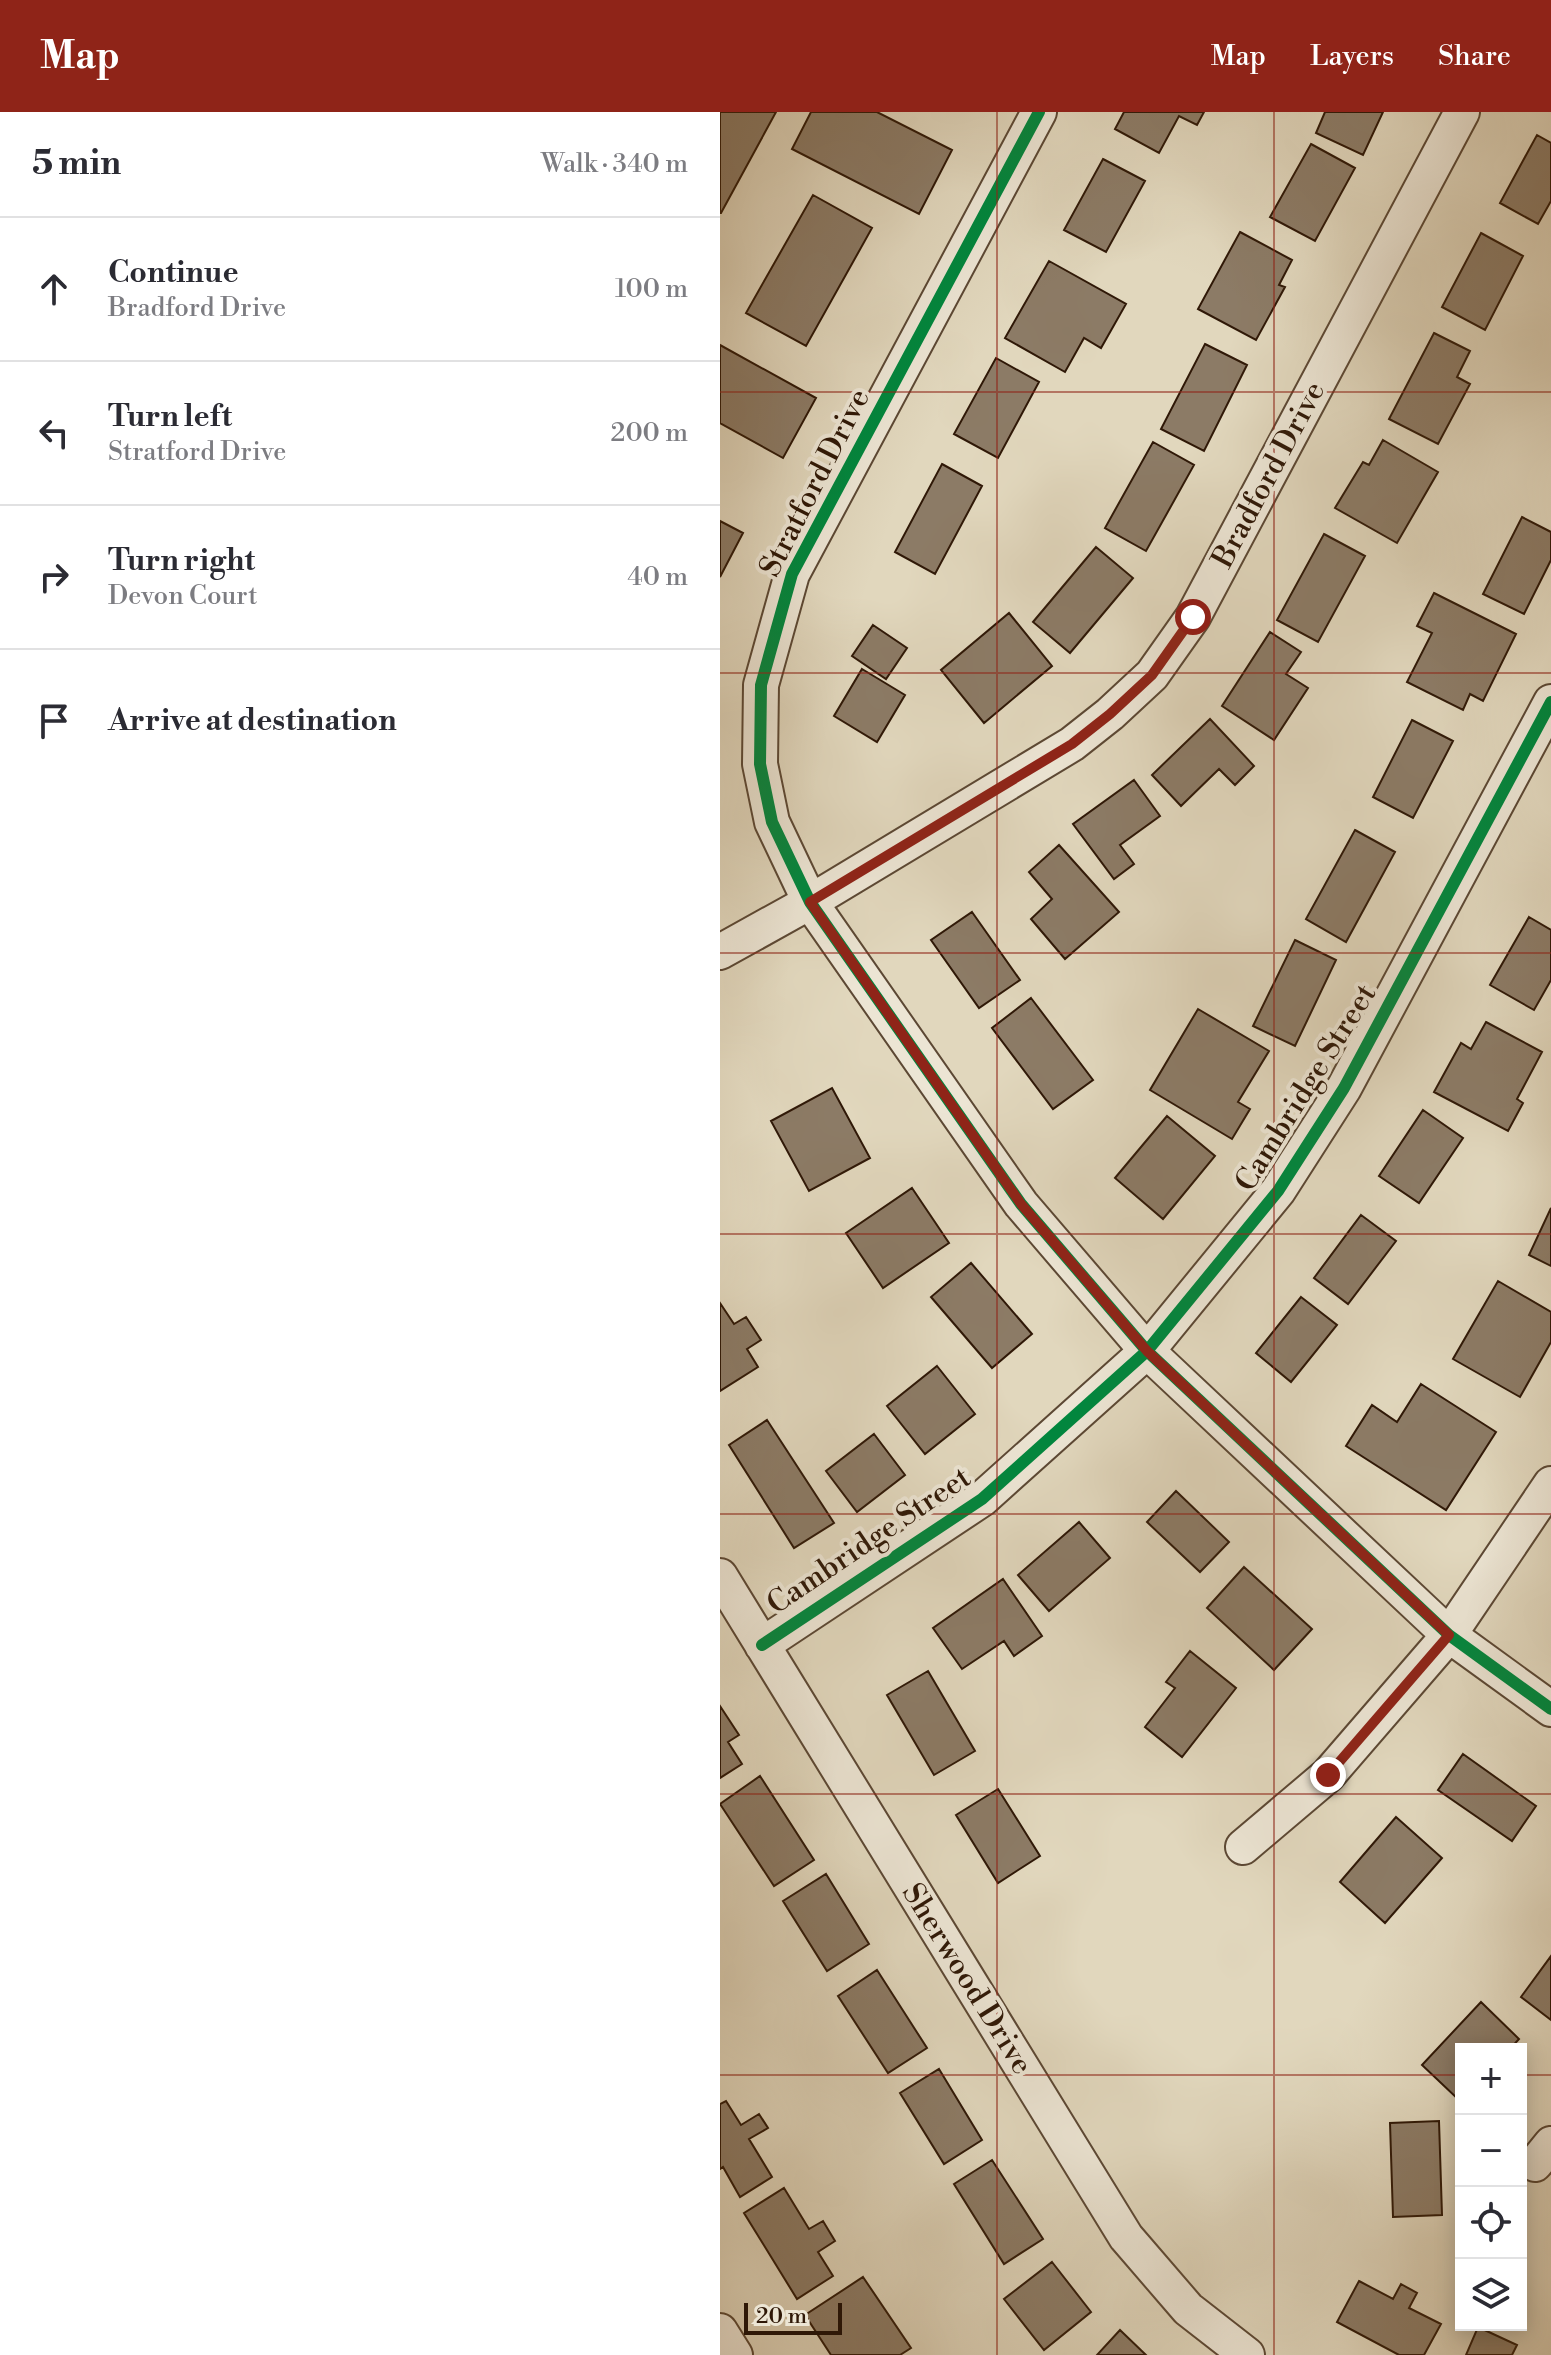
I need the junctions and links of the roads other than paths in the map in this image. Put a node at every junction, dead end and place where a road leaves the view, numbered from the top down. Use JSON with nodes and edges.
{"nodes":[{"id":1,"x":1039,"y":112,"type":"edge"},
{"id":2,"x":1462,"y":112,"type":"edge"},
{"id":3,"x":1551,"y":702,"type":"edge"},
{"id":4,"x":810,"y":902,"type":"junction"},
{"id":5,"x":720,"y":952,"type":"edge"},
{"id":6,"x":1147,"y":1351,"type":"junction"},
{"id":7,"x":1551,"y":1484,"type":"edge"},
{"id":8,"x":720,"y":1576,"type":"edge"},
{"id":9,"x":1449,"y":1635,"type":"junction"},
{"id":10,"x":762,"y":1645,"type":"junction"},
{"id":11,"x":1551,"y":1709,"type":"edge"},
{"id":12,"x":1243,"y":1847,"type":"dead end"},
{"id":13,"x":720,"y":2331,"type":"edge"},
{"id":14,"x":735,"y":2355,"type":"edge"},
{"id":15,"x":1247,"y":2355,"type":"edge"}],
"edges":[{"from":1,"to":4,"type":"street","name":"Stratford Drive"},
{"from":2,"to":4,"type":"street","name":"Bradford Drive"},
{"from":3,"to":6,"type":"street","name":"Cambridge Street"},
{"from":4,"to":5,"type":"street","name":"Bradford Drive"},
{"from":4,"to":6,"type":"street","name":"Stratford Drive"},
{"from":6,"to":9,"type":"street","name":"Stratford Drive"},
{"from":6,"to":10,"type":"street","name":"Cambridge Street"},
{"from":7,"to":9,"type":"street"},
{"from":8,"to":10,"type":"street","name":"Sherwood Drive"},
{"from":9,"to":11,"type":"street","name":"Stratford Drive"},
{"from":9,"to":12,"type":"street"},
{"from":10,"to":15,"type":"street","name":"Sherwood Drive"},
{"from":13,"to":14,"type":"street"}]}
